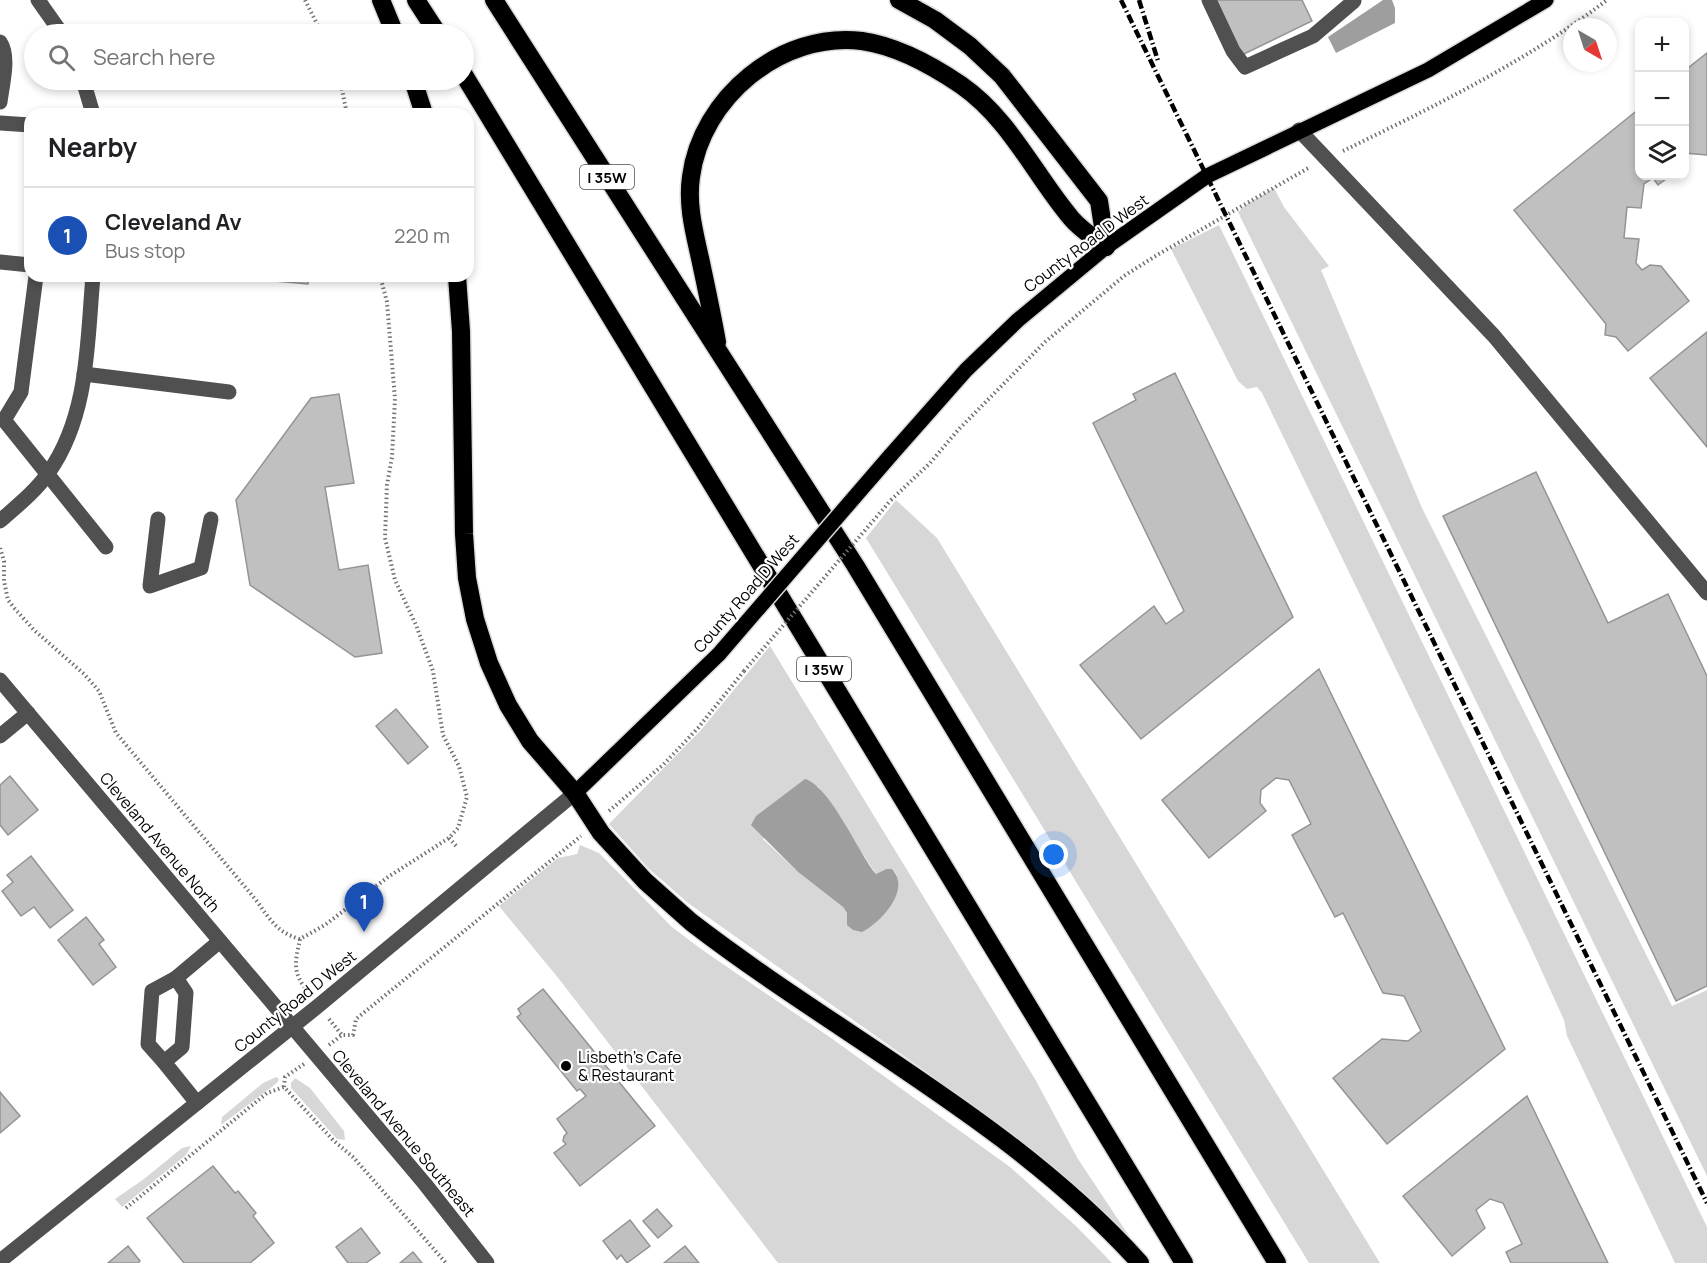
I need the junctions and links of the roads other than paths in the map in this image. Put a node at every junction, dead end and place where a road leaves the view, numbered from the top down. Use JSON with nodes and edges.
{"nodes":[{"id":1,"x":38,"y":0,"type":"edge"},
{"id":2,"x":381,"y":0,"type":"edge"},
{"id":3,"x":416,"y":0,"type":"edge"},
{"id":4,"x":494,"y":0,"type":"edge"},
{"id":5,"x":899,"y":0,"type":"edge"},
{"id":6,"x":1209,"y":0,"type":"edge"},
{"id":7,"x":1546,"y":0,"type":"edge"},
{"id":8,"x":1354,"y":1,"type":"edge"},
{"id":9,"x":55,"y":24,"type":"edge"},
{"id":10,"x":391,"y":24,"type":"edge"},
{"id":11,"x":432,"y":24,"type":"edge"},
{"id":12,"x":0,"y":42,"type":"edge"},
{"id":13,"x":84,"y":90,"type":"edge"},
{"id":14,"x":416,"y":90,"type":"edge"},
{"id":15,"x":473,"y":90,"type":"edge"},
{"id":16,"x":0,"y":102,"type":"edge"},
{"id":17,"x":89,"y":108,"type":"edge"},
{"id":18,"x":422,"y":108,"type":"edge"},
{"id":19,"x":0,"y":123,"type":"edge"},
{"id":20,"x":24,"y":125,"type":"edge"},
{"id":21,"x":1299,"y":130,"type":"junction"},
{"id":22,"x":1106,"y":247,"type":"junction"},
{"id":23,"x":0,"y":262,"type":"edge"},
{"id":24,"x":24,"y":264,"type":"edge"},
{"id":25,"x":35,"y":282,"type":"edge"},
{"id":26,"x":92,"y":282,"type":"edge"},
{"id":27,"x":457,"y":282,"type":"edge"},
{"id":28,"x":720,"y":354,"type":"junction"},
{"id":29,"x":84,"y":374,"type":"junction"},
{"id":30,"x":229,"y":392,"type":"dead end"},
{"id":31,"x":48,"y":473,"type":"junction"},
{"id":32,"x":158,"y":519,"type":"dead end"},
{"id":33,"x":211,"y":519,"type":"dead end"},
{"id":34,"x":0,"y":520,"type":"edge"},
{"id":35,"x":106,"y":547,"type":"dead end"},
{"id":36,"x":1707,"y":593,"type":"edge"},
{"id":37,"x":0,"y":680,"type":"edge"},
{"id":38,"x":28,"y":713,"type":"junction"},
{"id":39,"x":0,"y":736,"type":"edge"},
{"id":40,"x":575,"y":793,"type":"junction"},
{"id":41,"x":220,"y":941,"type":"junction"},
{"id":42,"x":176,"y":978,"type":"junction"},
{"id":43,"x":292,"y":1027,"type":"junction"},
{"id":44,"x":164,"y":1062,"type":"junction"},
{"id":45,"x":197,"y":1103,"type":"junction"},
{"id":46,"x":2,"y":1255,"type":"edge"},
{"id":47,"x":487,"y":1263,"type":"edge"},
{"id":48,"x":1140,"y":1263,"type":"edge"},
{"id":49,"x":1184,"y":1263,"type":"edge"},
{"id":50,"x":1277,"y":1263,"type":"edge"}],
"edges":[{"from":1,"to":9,"type":"street"},
{"from":2,"to":10,"type":"highway"},
{"from":3,"to":11,"type":"highway"},
{"from":4,"to":28,"type":"highway","number":"I 35W"},
{"from":5,"to":22,"type":"highway"},
{"from":6,"to":8,"type":"street"},
{"from":7,"to":21,"type":"main road","name":"County Road D West"},
{"from":12,"to":16,"type":"street"},
{"from":13,"to":17,"type":"street"},
{"from":14,"to":18,"type":"highway"},
{"from":15,"to":49,"type":"highway","number":"I 35W"},
{"from":19,"to":20,"type":"street"},
{"from":21,"to":22,"type":"main road","name":"County Road D West"},
{"from":21,"to":36,"type":"street"},
{"from":22,"to":28,"type":"highway"},
{"from":22,"to":40,"type":"main road","name":"County Road D West","bridge":true},
{"from":23,"to":24,"type":"street"},
{"from":25,"to":31,"type":"street"},
{"from":26,"to":29,"type":"street"},
{"from":27,"to":40,"type":"highway"},
{"from":28,"to":50,"type":"highway","number":"I 35W"},
{"from":29,"to":30,"type":"street"},
{"from":29,"to":31,"type":"street"},
{"from":31,"to":34,"type":"street"},
{"from":31,"to":35,"type":"street"},
{"from":32,"to":33,"type":"street"},
{"from":37,"to":38,"type":"street","name":"Cleveland Avenue North"},
{"from":38,"to":39,"type":"street"},
{"from":38,"to":41,"type":"street","name":"Cleveland Avenue North"},
{"from":40,"to":43,"type":"street","name":"County Road D West"},
{"from":40,"to":48,"type":"highway"},
{"from":41,"to":42,"type":"street"},
{"from":41,"to":43,"type":"street","name":"Cleveland Avenue North"},
{"from":42,"to":44,"type":"street"},
{"from":42,"to":44,"type":"street"},
{"from":43,"to":45,"type":"street","name":"County Road D West"},
{"from":43,"to":47,"type":"street","name":"Cleveland Avenue Southeast"},
{"from":44,"to":45,"type":"street"},
{"from":45,"to":46,"type":"street","name":"County Road D West"}]}
